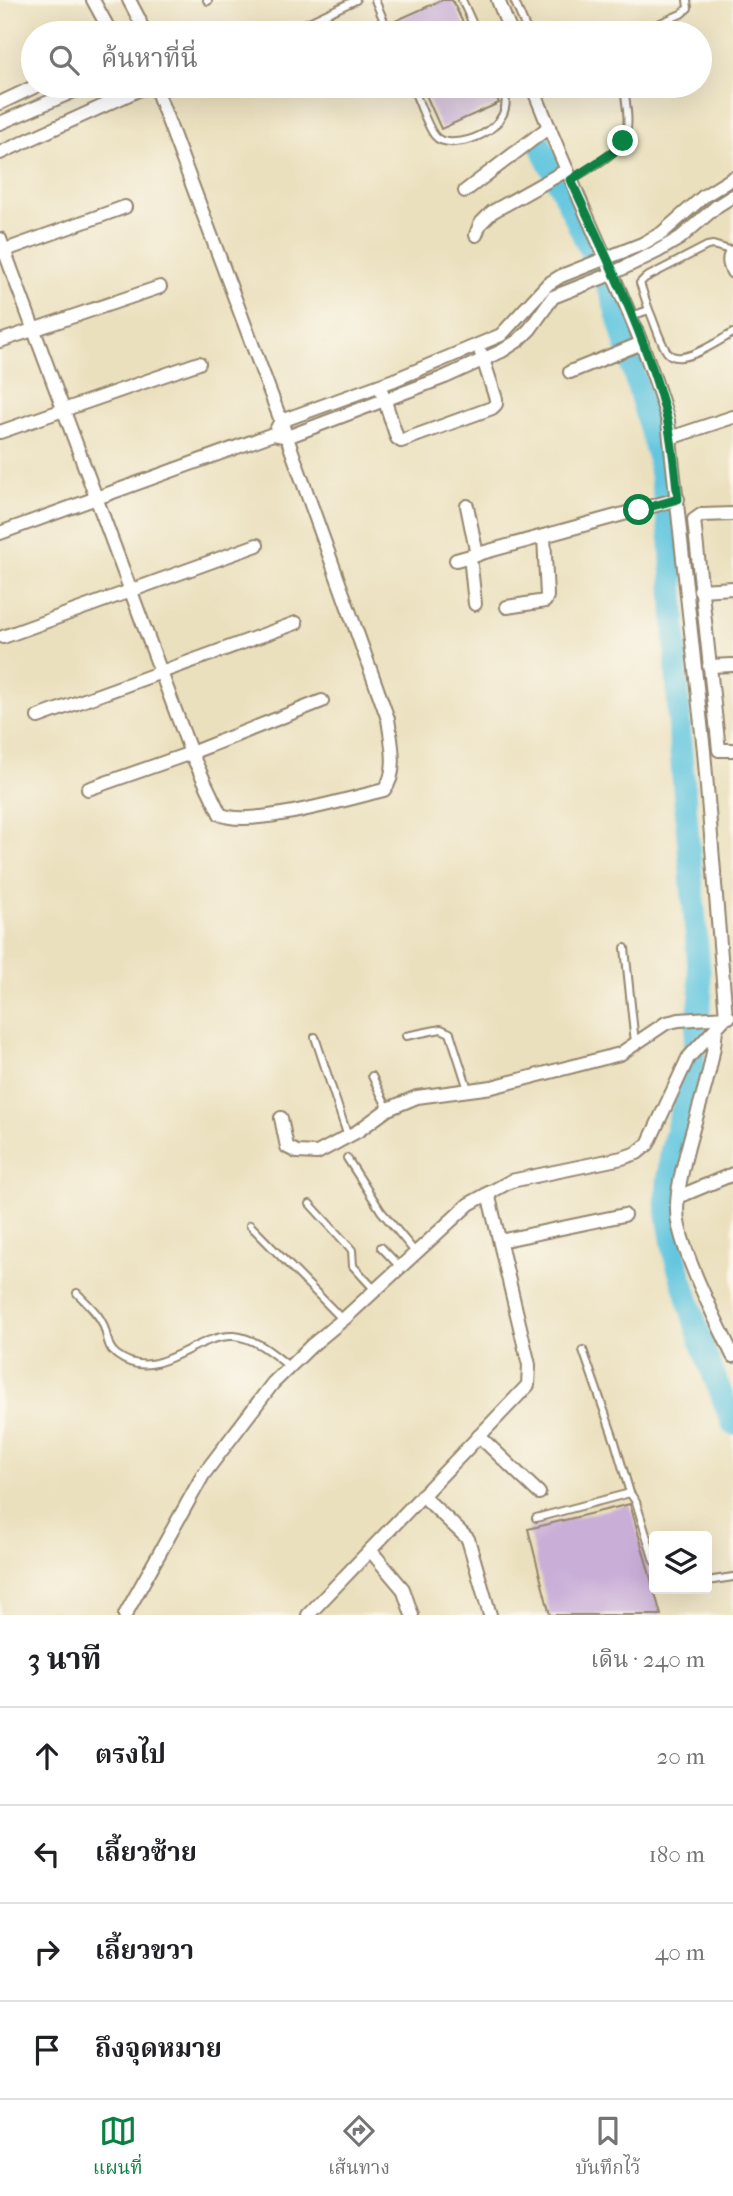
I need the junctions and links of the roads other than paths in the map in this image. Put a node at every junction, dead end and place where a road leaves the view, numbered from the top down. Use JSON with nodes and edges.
{"nodes":[{"id":1,"x":93,"y":0,"type":"edge"},
{"id":2,"x":129,"y":0,"type":"edge"},
{"id":3,"x":356,"y":0,"type":"edge"},
{"id":4,"x":375,"y":0,"type":"edge"},
{"id":5,"x":462,"y":0,"type":"edge"},
{"id":6,"x":498,"y":0,"type":"edge"},
{"id":7,"x":514,"y":0,"type":"edge"},
{"id":8,"x":687,"y":0,"type":"edge"},
{"id":9,"x":104,"y":21,"type":"edge"},
{"id":10,"x":140,"y":21,"type":"edge"},
{"id":11,"x":311,"y":21,"type":"edge"},
{"id":12,"x":384,"y":21,"type":"edge"},
{"id":13,"x":472,"y":21,"type":"edge"},
{"id":14,"x":506,"y":21,"type":"edge"},
{"id":15,"x":523,"y":21,"type":"edge"},
{"id":16,"x":665,"y":21,"type":"edge"},
{"id":17,"x":21,"y":93,"type":"edge"},
{"id":18,"x":58,"y":98,"type":"edge"},
{"id":19,"x":121,"y":98,"type":"edge"},
{"id":20,"x":160,"y":98,"type":"edge"},
{"id":21,"x":417,"y":98,"type":"edge"},
{"id":22,"x":506,"y":98,"type":"edge"},
{"id":23,"x":537,"y":98,"type":"edge"},
{"id":24,"x":625,"y":98,"type":"edge"},
{"id":25,"x":0,"y":103,"type":"edge"},
{"id":26,"x":0,"y":123,"type":"edge"},
{"id":27,"x":549,"y":127,"type":"junction"},
{"id":28,"x":0,"y":153,"type":"edge"},
{"id":29,"x":561,"y":176,"type":"junction"},
{"id":30,"x":733,"y":178,"type":"edge"},
{"id":31,"x":466,"y":191,"type":"dead end"},
{"id":32,"x":733,"y":196,"type":"edge"},
{"id":33,"x":125,"y":207,"type":"dead end"},
{"id":34,"x":476,"y":235,"type":"dead end"},
{"id":35,"x":1,"y":247,"type":"edge"},
{"id":36,"x":733,"y":251,"type":"edge"},
{"id":37,"x":605,"y":259,"type":"junction"},
{"id":38,"x":733,"y":271,"type":"edge"},
{"id":39,"x":611,"y":275,"type":"junction"},
{"id":40,"x":160,"y":286,"type":"dead end"},
{"id":41,"x":649,"y":310,"type":"junction"},
{"id":42,"x":631,"y":316,"type":"junction"},
{"id":43,"x":34,"y":330,"type":"junction"},
{"id":44,"x":733,"y":333,"type":"edge"},
{"id":45,"x":0,"y":341,"type":"edge"},
{"id":46,"x":477,"y":346,"type":"junction"},
{"id":47,"x":631,"y":347,"type":"junction"},
{"id":48,"x":484,"y":360,"type":"junction"},
{"id":49,"x":199,"y":363,"type":"dead end"},
{"id":50,"x":570,"y":372,"type":"dead end"},
{"id":51,"x":380,"y":385,"type":"junction"},
{"id":52,"x":385,"y":400,"type":"junction"},
{"id":53,"x":64,"y":410,"type":"junction"},
{"id":54,"x":733,"y":417,"type":"edge"},
{"id":55,"x":281,"y":421,"type":"junction"},
{"id":56,"x":0,"y":432,"type":"edge"},
{"id":57,"x":273,"y":434,"type":"junction"},
{"id":58,"x":287,"y":437,"type":"junction"},
{"id":59,"x":670,"y":438,"type":"junction"},
{"id":60,"x":97,"y":498,"type":"junction"},
{"id":61,"x":675,"y":500,"type":"junction"},
{"id":62,"x":467,"y":506,"type":"dead end"},
{"id":63,"x":733,"y":514,"type":"edge"},
{"id":64,"x":0,"y":533,"type":"edge"},
{"id":65,"x":544,"y":536,"type":"junction"},
{"id":66,"x":257,"y":545,"type":"dead end"},
{"id":67,"x":473,"y":555,"type":"junction"},
{"id":68,"x":456,"y":560,"type":"dead end"},
{"id":69,"x":733,"y":588,"type":"edge"},
{"id":70,"x":700,"y":590,"type":"junction"},
{"id":71,"x":131,"y":592,"type":"junction"},
{"id":72,"x":475,"y":604,"type":"dead end"},
{"id":73,"x":506,"y":607,"type":"dead end"},
{"id":74,"x":296,"y":623,"type":"dead end"},
{"id":75,"x":3,"y":637,"type":"dead end"},
{"id":76,"x":733,"y":665,"type":"edge"},
{"id":77,"x":709,"y":666,"type":"junction"},
{"id":78,"x":161,"y":672,"type":"junction"},
{"id":79,"x":322,"y":701,"type":"dead end"},
{"id":80,"x":38,"y":717,"type":"dead end"},
{"id":81,"x":733,"y":750,"type":"edge"},
{"id":82,"x":191,"y":753,"type":"junction"},
{"id":83,"x":88,"y":789,"type":"dead end"},
{"id":84,"x":625,"y":948,"type":"dead end"},
{"id":85,"x":730,"y":1016,"type":"edge"},
{"id":86,"x":711,"y":1027,"type":"junction"},
{"id":87,"x":406,"y":1036,"type":"dead end"},
{"id":88,"x":315,"y":1037,"type":"dead end"},
{"id":89,"x":635,"y":1043,"type":"junction"},
{"id":90,"x":372,"y":1076,"type":"dead end"},
{"id":91,"x":468,"y":1089,"type":"junction"},
{"id":92,"x":388,"y":1110,"type":"junction"},
{"id":93,"x":281,"y":1118,"type":"dead end"},
{"id":94,"x":348,"y":1137,"type":"junction"},
{"id":95,"x":347,"y":1158,"type":"dead end"},
{"id":96,"x":733,"y":1174,"type":"edge"},
{"id":97,"x":488,"y":1193,"type":"junction"},
{"id":98,"x":678,"y":1197,"type":"junction"},
{"id":99,"x":310,"y":1204,"type":"dead end"},
{"id":100,"x":624,"y":1215,"type":"dead end"},
{"id":101,"x":250,"y":1225,"type":"dead end"},
{"id":102,"x":500,"y":1241,"type":"junction"},
{"id":103,"x":381,"y":1247,"type":"dead end"},
{"id":104,"x":415,"y":1252,"type":"junction"},
{"id":105,"x":400,"y":1267,"type":"junction"},
{"id":106,"x":375,"y":1290,"type":"junction"},
{"id":107,"x":77,"y":1293,"type":"dead end"},
{"id":108,"x":343,"y":1320,"type":"junction"},
{"id":109,"x":729,"y":1337,"type":"edge"},
{"id":110,"x":583,"y":1350,"type":"dead end"},
{"id":111,"x":733,"y":1356,"type":"edge"},
{"id":112,"x":290,"y":1367,"type":"junction"},
{"id":113,"x":479,"y":1436,"type":"junction"},
{"id":114,"x":539,"y":1493,"type":"dead end"},
{"id":115,"x":630,"y":1493,"type":"junction"},
{"id":116,"x":422,"y":1495,"type":"junction"},
{"id":117,"x":536,"y":1518,"type":"dead end"},
{"id":118,"x":649,"y":1545,"type":"edge"},
{"id":119,"x":370,"y":1550,"type":"junction"},
{"id":120,"x":733,"y":1577,"type":"edge"},
{"id":121,"x":712,"y":1580,"type":"edge"},
{"id":122,"x":312,"y":1611,"type":"edge"},
{"id":123,"x":125,"y":1615,"type":"edge"},
{"id":124,"x":327,"y":1615,"type":"edge"},
{"id":125,"x":412,"y":1615,"type":"edge"},
{"id":126,"x":490,"y":1615,"type":"edge"}],
"edges":[{"from":1,"to":9,"type":"street"},
{"from":2,"to":10,"type":"street"},
{"from":3,"to":11,"type":"lane"},
{"from":4,"to":12,"type":"lane"},
{"from":5,"to":13,"type":"lane"},
{"from":6,"to":14,"type":"street"},
{"from":7,"to":15,"type":"lane"},
{"from":8,"to":16,"type":"lane"},
{"from":17,"to":25,"type":"street"},
{"from":18,"to":26,"type":"street"},
{"from":19,"to":28,"type":"street"},
{"from":20,"to":55,"type":"street"},
{"from":21,"to":22,"type":"lane"},
{"from":23,"to":27,"type":"street"},
{"from":24,"to":29,"type":"lane"},
{"from":27,"to":29,"type":"street"},
{"from":27,"to":31,"type":"street"},
{"from":29,"to":34,"type":"street"},
{"from":29,"to":37,"type":"street"},
{"from":30,"to":37,"type":"street"},
{"from":32,"to":39,"type":"street"},
{"from":33,"to":35,"type":"street"},
{"from":35,"to":43,"type":"street"},
{"from":36,"to":38,"type":"street"},
{"from":36,"to":41,"type":"lane"},
{"from":37,"to":39,"type":"street"},
{"from":37,"to":46,"type":"street"},
{"from":39,"to":42,"type":"street"},
{"from":39,"to":48,"type":"street"},
{"from":40,"to":43,"type":"street"},
{"from":41,"to":42,"type":"lane"},
{"from":41,"to":44,"type":"lane"},
{"from":42,"to":47,"type":"street"},
{"from":43,"to":45,"type":"street"},
{"from":43,"to":53,"type":"street"},
{"from":46,"to":48,"type":"street"},
{"from":46,"to":51,"type":"street"},
{"from":47,"to":50,"type":"street"},
{"from":47,"to":59,"type":"street"},
{"from":48,"to":52,"type":"street"},
{"from":48,"to":52,"type":"street"},
{"from":49,"to":53,"type":"street"},
{"from":51,"to":52,"type":"street"},
{"from":51,"to":55,"type":"street"},
{"from":52,"to":58,"type":"street"},
{"from":53,"to":56,"type":"street"},
{"from":53,"to":60,"type":"street"},
{"from":54,"to":59,"type":"street"},
{"from":55,"to":57,"type":"street"},
{"from":55,"to":58,"type":"street"},
{"from":57,"to":58,"type":"street"},
{"from":57,"to":60,"type":"street"},
{"from":58,"to":82,"type":"street"},
{"from":59,"to":61,"type":"street"},
{"from":60,"to":64,"type":"street"},
{"from":60,"to":71,"type":"street"},
{"from":61,"to":65,"type":"street"},
{"from":61,"to":85,"type":"street"},
{"from":62,"to":67,"type":"street"},
{"from":63,"to":70,"type":"street"},
{"from":65,"to":67,"type":"street"},
{"from":65,"to":73,"type":"street"},
{"from":66,"to":71,"type":"street"},
{"from":67,"to":68,"type":"street"},
{"from":67,"to":72,"type":"street"},
{"from":69,"to":70,"type":"street"},
{"from":70,"to":77,"type":"street"},
{"from":71,"to":75,"type":"street"},
{"from":71,"to":78,"type":"street"},
{"from":74,"to":78,"type":"street"},
{"from":76,"to":77,"type":"street"},
{"from":77,"to":81,"type":"street"},
{"from":78,"to":80,"type":"street"},
{"from":78,"to":82,"type":"street"},
{"from":79,"to":82,"type":"street"},
{"from":82,"to":83,"type":"street"},
{"from":84,"to":89,"type":"lane"},
{"from":85,"to":86,"type":"street"},
{"from":86,"to":89,"type":"street"},
{"from":86,"to":97,"type":"street"},
{"from":86,"to":98,"type":"street"},
{"from":87,"to":91,"type":"lane"},
{"from":88,"to":94,"type":"lane"},
{"from":89,"to":91,"type":"street"},
{"from":90,"to":92,"type":"lane"},
{"from":91,"to":92,"type":"street"},
{"from":92,"to":94,"type":"street"},
{"from":93,"to":94,"type":"street"},
{"from":95,"to":104,"type":"lane"},
{"from":96,"to":98,"type":"street"},
{"from":97,"to":102,"type":"street"},
{"from":97,"to":104,"type":"street"},
{"from":98,"to":109,"type":"street"},
{"from":99,"to":106,"type":"lane"},
{"from":100,"to":102,"type":"street"},
{"from":101,"to":108,"type":"lane"},
{"from":102,"to":113,"type":"street"},
{"from":103,"to":105,"type":"lane"},
{"from":104,"to":105,"type":"street"},
{"from":105,"to":106,"type":"street"},
{"from":106,"to":108,"type":"street"},
{"from":107,"to":112,"type":"lane"},
{"from":108,"to":112,"type":"street"},
{"from":109,"to":111,"type":"street"},
{"from":110,"to":115,"type":"lane"},
{"from":112,"to":123,"type":"street"},
{"from":113,"to":114,"type":"street"},
{"from":113,"to":116,"type":"street"},
{"from":115,"to":117,"type":"lane"},
{"from":115,"to":118,"type":"lane"},
{"from":116,"to":119,"type":"street"},
{"from":116,"to":126,"type":"street"},
{"from":119,"to":122,"type":"street"},
{"from":119,"to":125,"type":"street"},
{"from":120,"to":121,"type":"lane"},
{"from":122,"to":124,"type":"street"}]}
